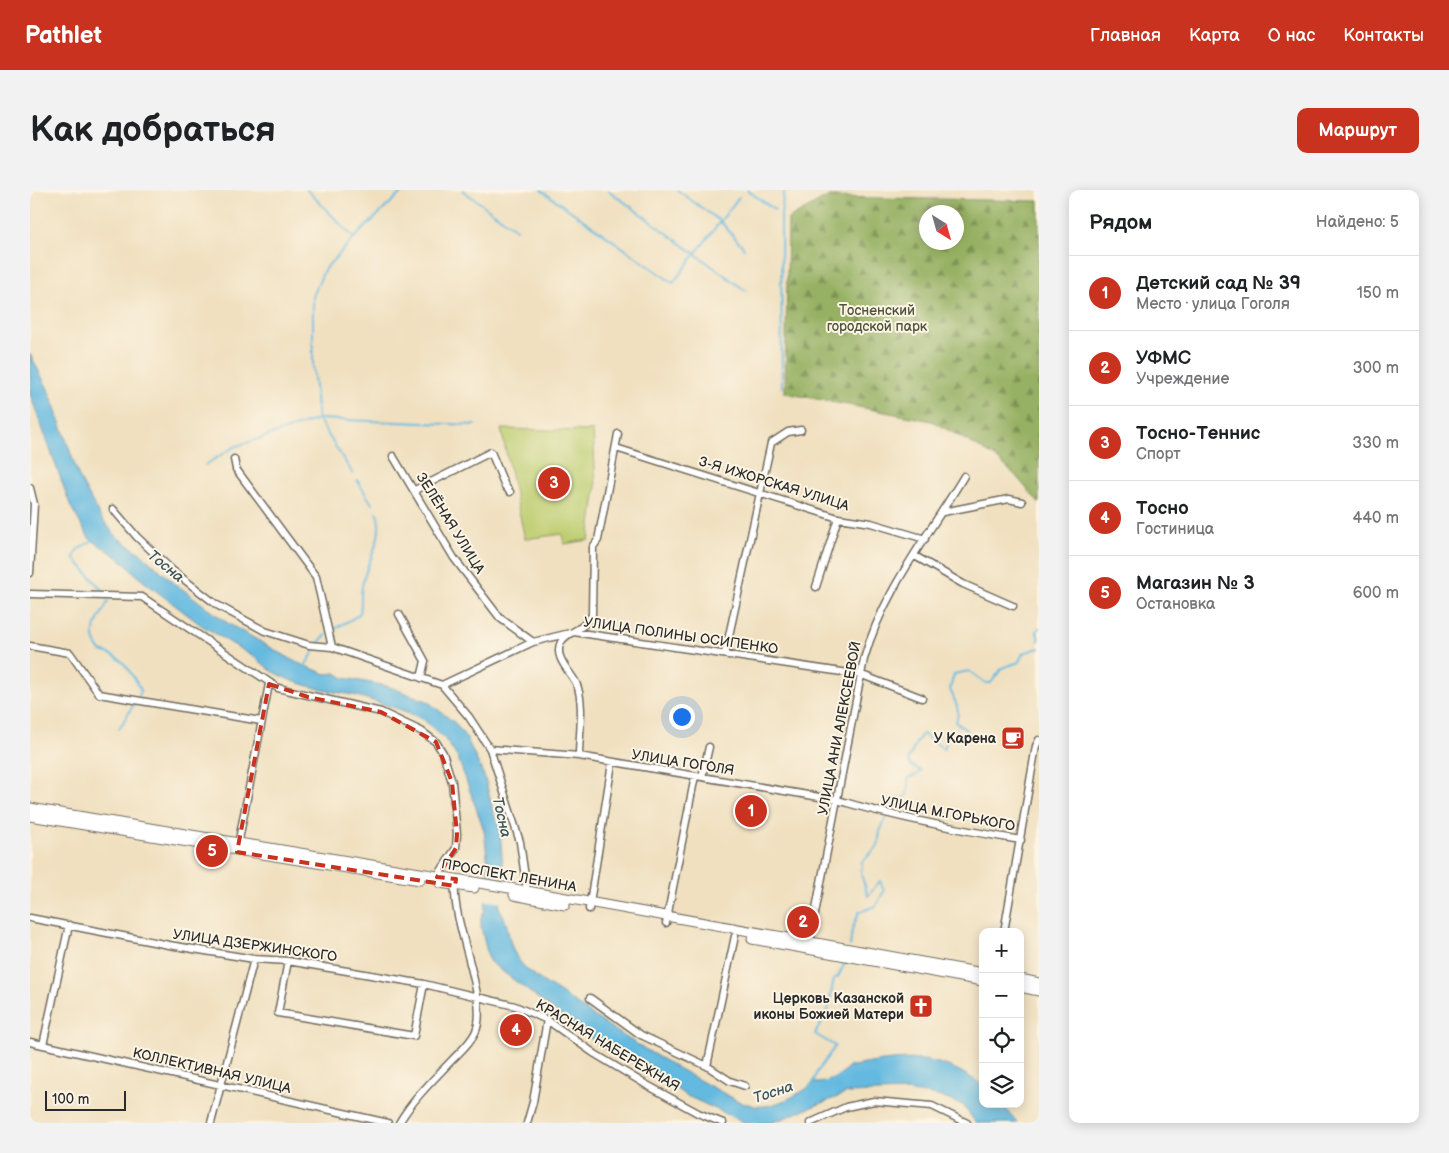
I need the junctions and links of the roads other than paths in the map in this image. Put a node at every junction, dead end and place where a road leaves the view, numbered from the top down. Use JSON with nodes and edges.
{"nodes":[{"id":1,"x":801,"y":430,"type":"dead end"},
{"id":2,"x":618,"y":434,"type":"dead end"},
{"id":3,"x":616,"y":448,"type":"junction"},
{"id":4,"x":393,"y":456,"type":"dead end"},
{"id":5,"x":234,"y":459,"type":"dead end"},
{"id":6,"x":964,"y":476,"type":"dead end"},
{"id":7,"x":414,"y":490,"type":"junction"},
{"id":8,"x":31,"y":492,"type":"edge"},
{"id":9,"x":510,"y":492,"type":"dead end"},
{"id":10,"x":759,"y":493,"type":"junction"},
{"id":11,"x":1022,"y":502,"type":"dead end"},
{"id":12,"x":113,"y":509,"type":"dead end"},
{"id":13,"x":943,"y":512,"type":"junction"},
{"id":14,"x":838,"y":518,"type":"junction"},
{"id":15,"x":925,"y":539,"type":"junction"},
{"id":16,"x":915,"y":556,"type":"junction"},
{"id":17,"x":30,"y":573,"type":"edge"},
{"id":18,"x":816,"y":587,"type":"dead end"},
{"id":19,"x":30,"y":594,"type":"edge"},
{"id":20,"x":1013,"y":606,"type":"dead end"},
{"id":21,"x":399,"y":614,"type":"dead end"},
{"id":22,"x":574,"y":632,"type":"junction"},
{"id":23,"x":533,"y":642,"type":"junction"},
{"id":24,"x":30,"y":646,"type":"edge"},
{"id":25,"x":332,"y":647,"type":"junction"},
{"id":26,"x":725,"y":654,"type":"junction"},
{"id":27,"x":862,"y":675,"type":"junction"},
{"id":28,"x":421,"y":678,"type":"junction"},
{"id":29,"x":269,"y":684,"type":"junction"},
{"id":30,"x":442,"y":685,"type":"junction"},
{"id":31,"x":922,"y":698,"type":"dead end"},
{"id":32,"x":261,"y":720,"type":"junction"},
{"id":33,"x":1038,"y":744,"type":"edge"},
{"id":34,"x":709,"y":747,"type":"dead end"},
{"id":35,"x":490,"y":748,"type":"junction"},
{"id":36,"x":579,"y":756,"type":"junction"},
{"id":37,"x":612,"y":763,"type":"junction"},
{"id":38,"x":695,"y":776,"type":"junction"},
{"id":39,"x":702,"y":777,"type":"junction"},
{"id":40,"x":838,"y":800,"type":"junction"},
{"id":41,"x":30,"y":808,"type":"edge"},
{"id":42,"x":871,"y":810,"type":"joint"},
{"id":43,"x":30,"y":816,"type":"edge"},
{"id":44,"x":1021,"y":840,"type":"junction"},
{"id":45,"x":238,"y":847,"type":"junction"},
{"id":46,"x":440,"y":877,"type":"junction"},
{"id":47,"x":455,"y":882,"type":"junction"},
{"id":48,"x":521,"y":892,"type":"junction"},
{"id":49,"x":589,"y":906,"type":"junction"},
{"id":50,"x":30,"y":918,"type":"edge"},
{"id":51,"x":667,"y":920,"type":"junction"},
{"id":52,"x":69,"y":925,"type":"junction"},
{"id":53,"x":1005,"y":928,"type":"edge"},
{"id":54,"x":735,"y":936,"type":"junction"},
{"id":55,"x":809,"y":946,"type":"junction"},
{"id":56,"x":867,"y":957,"type":"junction"},
{"id":57,"x":254,"y":959,"type":"junction"},
{"id":58,"x":288,"y":961,"type":"junction"},
{"id":59,"x":979,"y":972,"type":"edge"},
{"id":60,"x":979,"y":979,"type":"edge"},
{"id":61,"x":1024,"y":980,"type":"edge"},
{"id":62,"x":1039,"y":983,"type":"edge"},
{"id":63,"x":424,"y":984,"type":"junction"},
{"id":64,"x":1024,"y":988,"type":"edge"},
{"id":65,"x":1039,"y":991,"type":"edge"},
{"id":66,"x":477,"y":997,"type":"junction"},
{"id":67,"x":590,"y":998,"type":"dead end"},
{"id":68,"x":547,"y":1020,"type":"junction"},
{"id":69,"x":30,"y":1042,"type":"edge"},
{"id":70,"x":43,"y":1045,"type":"junction"},
{"id":71,"x":707,"y":1066,"type":"junction"},
{"id":72,"x":223,"y":1085,"type":"junction"},
{"id":73,"x":745,"y":1086,"type":"dead end"},
{"id":74,"x":211,"y":1123,"type":"edge"},
{"id":75,"x":388,"y":1123,"type":"edge"},
{"id":76,"x":399,"y":1123,"type":"edge"},
{"id":77,"x":527,"y":1123,"type":"edge"},
{"id":78,"x":723,"y":1123,"type":"edge"},
{"id":79,"x":810,"y":1123,"type":"edge"},
{"id":80,"x":967,"y":1123,"type":"edge"}],
"edges":[{"from":1,"to":10,"type":"street"},
{"from":2,"to":3,"type":"street"},
{"from":3,"to":10,"type":"street","name":"3-Я ИЖОРСКАЯ УЛИЦА"},
{"from":3,"to":22,"type":"street"},
{"from":4,"to":7,"type":"street","name":"ЗЕЛЁНАЯ УЛИЦА"},
{"from":5,"to":25,"type":"street"},
{"from":6,"to":13,"type":"street","name":"УЛИЦА АНИ АЛЕКСЕЕВОЙ"},
{"from":7,"to":9,"type":"street"},
{"from":7,"to":23,"type":"street","name":"ЗЕЛЁНАЯ УЛИЦА"},
{"from":8,"to":17,"type":"street"},
{"from":10,"to":14,"type":"street","name":"3-Я ИЖОРСКАЯ УЛИЦА"},
{"from":10,"to":26,"type":"street"},
{"from":11,"to":13,"type":"street"},
{"from":12,"to":25,"type":"street"},
{"from":13,"to":15,"type":"street","name":"УЛИЦА АНИ АЛЕКСЕЕВОЙ"},
{"from":14,"to":15,"type":"street","name":"3-Я ИЖОРСКАЯ УЛИЦА"},
{"from":14,"to":18,"type":"street"},
{"from":15,"to":16,"type":"street","name":"УЛИЦА АНИ АЛЕКСЕЕВОЙ"},
{"from":16,"to":20,"type":"street"},
{"from":16,"to":27,"type":"street","name":"УЛИЦА АНИ АЛЕКСЕЕВОЙ"},
{"from":19,"to":29,"type":"street"},
{"from":21,"to":28,"type":"street"},
{"from":22,"to":23,"type":"street","name":"УЛИЦА ПОЛИНЫ ОСИПЕНКО"},
{"from":22,"to":26,"type":"street","name":"УЛИЦА ПОЛИНЫ ОСИПЕНКО"},
{"from":22,"to":36,"type":"street"},
{"from":23,"to":30,"type":"street","name":"УЛИЦА ПОЛИНЫ ОСИПЕНКО"},
{"from":24,"to":32,"type":"street"},
{"from":25,"to":28,"type":"street"},
{"from":26,"to":27,"type":"street","name":"УЛИЦА ПОЛИНЫ ОСИПЕНКО"},
{"from":27,"to":31,"type":"street","name":"УЛИЦА ПОЛИНЫ ОСИПЕНКО"},
{"from":27,"to":40,"type":"street","name":"УЛИЦА АНИ АЛЕКСЕЕВОЙ"},
{"from":28,"to":30,"type":"street"},
{"from":29,"to":32,"type":"street"},
{"from":29,"to":46,"type":"street"},
{"from":30,"to":35,"type":"street"},
{"from":32,"to":45,"type":"street"},
{"from":33,"to":44,"type":"street"},
{"from":34,"to":39,"type":"street"},
{"from":35,"to":36,"type":"street","name":"УЛИЦА ГОГОЛЯ"},
{"from":35,"to":48,"type":"street"},
{"from":36,"to":37,"type":"street","name":"УЛИЦА ГОГОЛЯ"},
{"from":37,"to":38,"type":"street","name":"УЛИЦА ГОГОЛЯ"},
{"from":37,"to":49,"type":"street"},
{"from":38,"to":39,"type":"street","name":"УЛИЦА ГОГОЛЯ"},
{"from":38,"to":51,"type":"street"},
{"from":39,"to":40,"type":"street","name":"УЛИЦА ГОГОЛЯ"},
{"from":40,"to":42,"type":"street","name":"УЛИЦА ГОГОЛЯ"},
{"from":40,"to":55,"type":"street","name":"УЛИЦА АНИ АЛЕКСЕЕВОЙ"},
{"from":41,"to":45,"type":"main road","name":"ПРОСПЕКТ ЛЕНИНА"},
{"from":42,"to":44,"type":"street","name":"УЛИЦА М.ГОРЬКОГО"},
{"from":43,"to":45,"type":"main road","name":"ПРОСПЕКТ ЛЕНИНА"},
{"from":44,"to":53,"type":"street"},
{"from":45,"to":46,"type":"main road","name":"ПРОСПЕКТ ЛЕНИНА"},
{"from":45,"to":47,"type":"main road","name":"ПРОСПЕКТ ЛЕНИНА"},
{"from":46,"to":47,"type":"main road","name":"ПРОСПЕКТ ЛЕНИНА"},
{"from":47,"to":48,"type":"main road","name":"ПРОСПЕКТ ЛЕНИНА"},
{"from":47,"to":66,"type":"street"},
{"from":48,"to":49,"type":"main road","name":"ПРОСПЕКТ ЛЕНИНА"},
{"from":49,"to":51,"type":"main road","name":"ПРОСПЕКТ ЛЕНИНА"},
{"from":50,"to":52,"type":"street","name":"УЛИЦА ДЗЕРЖИНСКОГО"},
{"from":51,"to":54,"type":"main road","name":"ПРОСПЕКТ ЛЕНИНА"},
{"from":51,"to":55,"type":"main road","name":"ПРОСПЕКТ ЛЕНИНА"},
{"from":52,"to":57,"type":"street","name":"УЛИЦА ДЗЕРЖИНСКОГО"},
{"from":52,"to":70,"type":"street"},
{"from":54,"to":55,"type":"main road","name":"ПРОСПЕКТ ЛЕНИНА"},
{"from":54,"to":71,"type":"street"},
{"from":55,"to":56,"type":"main road","name":"ПРОСПЕКТ ЛЕНИНА"},
{"from":56,"to":59,"type":"main road","name":"ПРОСПЕКТ ЛЕНИНА"},
{"from":56,"to":60,"type":"main road","name":"ПРОСПЕКТ ЛЕНИНА"},
{"from":57,"to":58,"type":"street","name":"УЛИЦА ДЗЕРЖИНСКОГО"},
{"from":57,"to":72,"type":"street"},
{"from":58,"to":63,"type":"street","name":"УЛИЦА ДЗЕРЖИНСКОГО"},
{"from":58,"to":63,"type":"street"},
{"from":61,"to":62,"type":"main road"},
{"from":63,"to":66,"type":"street","name":"УЛИЦА ДЗЕРЖИНСКОГО"},
{"from":64,"to":65,"type":"main road"},
{"from":66,"to":68,"type":"street","name":"КРАСНАЯ НАБЕРЕЖНАЯ"},
{"from":66,"to":76,"type":"street"},
{"from":67,"to":71,"type":"street"},
{"from":68,"to":77,"type":"street"},
{"from":68,"to":78,"type":"street","name":"КРАСНАЯ НАБЕРЕЖНАЯ"},
{"from":69,"to":70,"type":"street","name":"КОЛЛЕКТИВНАЯ УЛИЦА"},
{"from":70,"to":72,"type":"street","name":"КОЛЛЕКТИВНАЯ УЛИЦА"},
{"from":71,"to":73,"type":"street"},
{"from":72,"to":74,"type":"street"},
{"from":72,"to":75,"type":"street","name":"КОЛЛЕКТИВНАЯ УЛИЦА"},
{"from":79,"to":80,"type":"street"}]}
